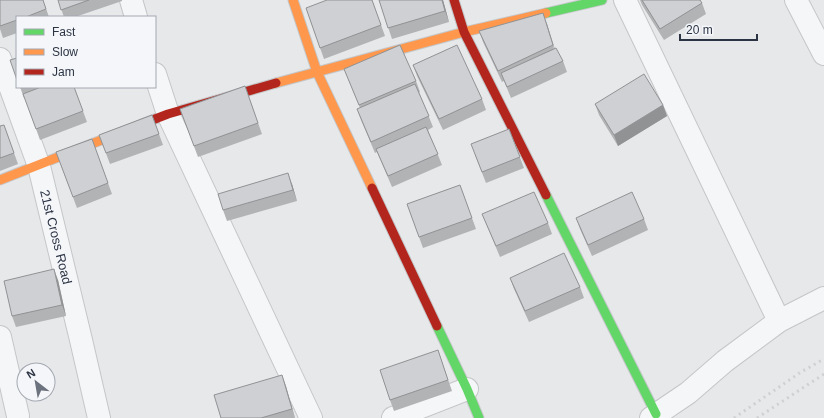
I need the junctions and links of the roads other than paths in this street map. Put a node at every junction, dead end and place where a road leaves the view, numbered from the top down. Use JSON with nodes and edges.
{"nodes":[{"id":1,"x":131,"y":0,"type":"edge"},
{"id":2,"x":293,"y":0,"type":"edge"},
{"id":3,"x":454,"y":0,"type":"edge"},
{"id":4,"x":602,"y":0,"type":"edge"},
{"id":5,"x":626,"y":0,"type":"edge"},
{"id":6,"x":796,"y":0,"type":"edge"},
{"id":7,"x":136,"y":16,"type":"edge"},
{"id":8,"x":464,"y":32,"type":"junction"},
{"id":9,"x":824,"y":54,"type":"edge"},
{"id":10,"x":0,"y":59,"type":"edge"},
{"id":11,"x":317,"y":72,"type":"junction"},
{"id":12,"x":156,"y":77,"type":"edge"},
{"id":13,"x":168,"y":114,"type":"junction"},
{"id":14,"x":39,"y":166,"type":"junction"},
{"id":15,"x":0,"y":180,"type":"edge"},
{"id":16,"x":824,"y":298,"type":"edge"},
{"id":17,"x":779,"y":321,"type":"junction"},
{"id":18,"x":0,"y":337,"type":"edge"},
{"id":19,"x":467,"y":389,"type":"junction"},
{"id":20,"x":18,"y":416,"type":"dead end"},
{"id":21,"x":654,"y":416,"type":"edge"},
{"id":22,"x":99,"y":418,"type":"edge"},
{"id":23,"x":311,"y":418,"type":"edge"},
{"id":24,"x":393,"y":418,"type":"edge"},
{"id":25,"x":479,"y":418,"type":"edge"}],
"edges":[{"from":1,"to":7,"type":"street"},
{"from":2,"to":11,"type":"street"},
{"from":3,"to":8,"type":"street"},
{"from":4,"to":8,"type":"street"},
{"from":5,"to":17,"type":"street"},
{"from":6,"to":9,"type":"street"},
{"from":8,"to":11,"type":"street"},
{"from":8,"to":21,"type":"street"},
{"from":10,"to":14,"type":"street","name":"21st Cross Road"},
{"from":11,"to":13,"type":"street"},
{"from":11,"to":19,"type":"street"},
{"from":12,"to":13,"type":"street"},
{"from":13,"to":14,"type":"street"},
{"from":13,"to":23,"type":"street"},
{"from":14,"to":15,"type":"street"},
{"from":14,"to":22,"type":"street","name":"21st Cross Road"},
{"from":16,"to":17,"type":"street"},
{"from":17,"to":21,"type":"street"},
{"from":18,"to":20,"type":"street"},
{"from":19,"to":24,"type":"street"},
{"from":19,"to":25,"type":"street"}]}
